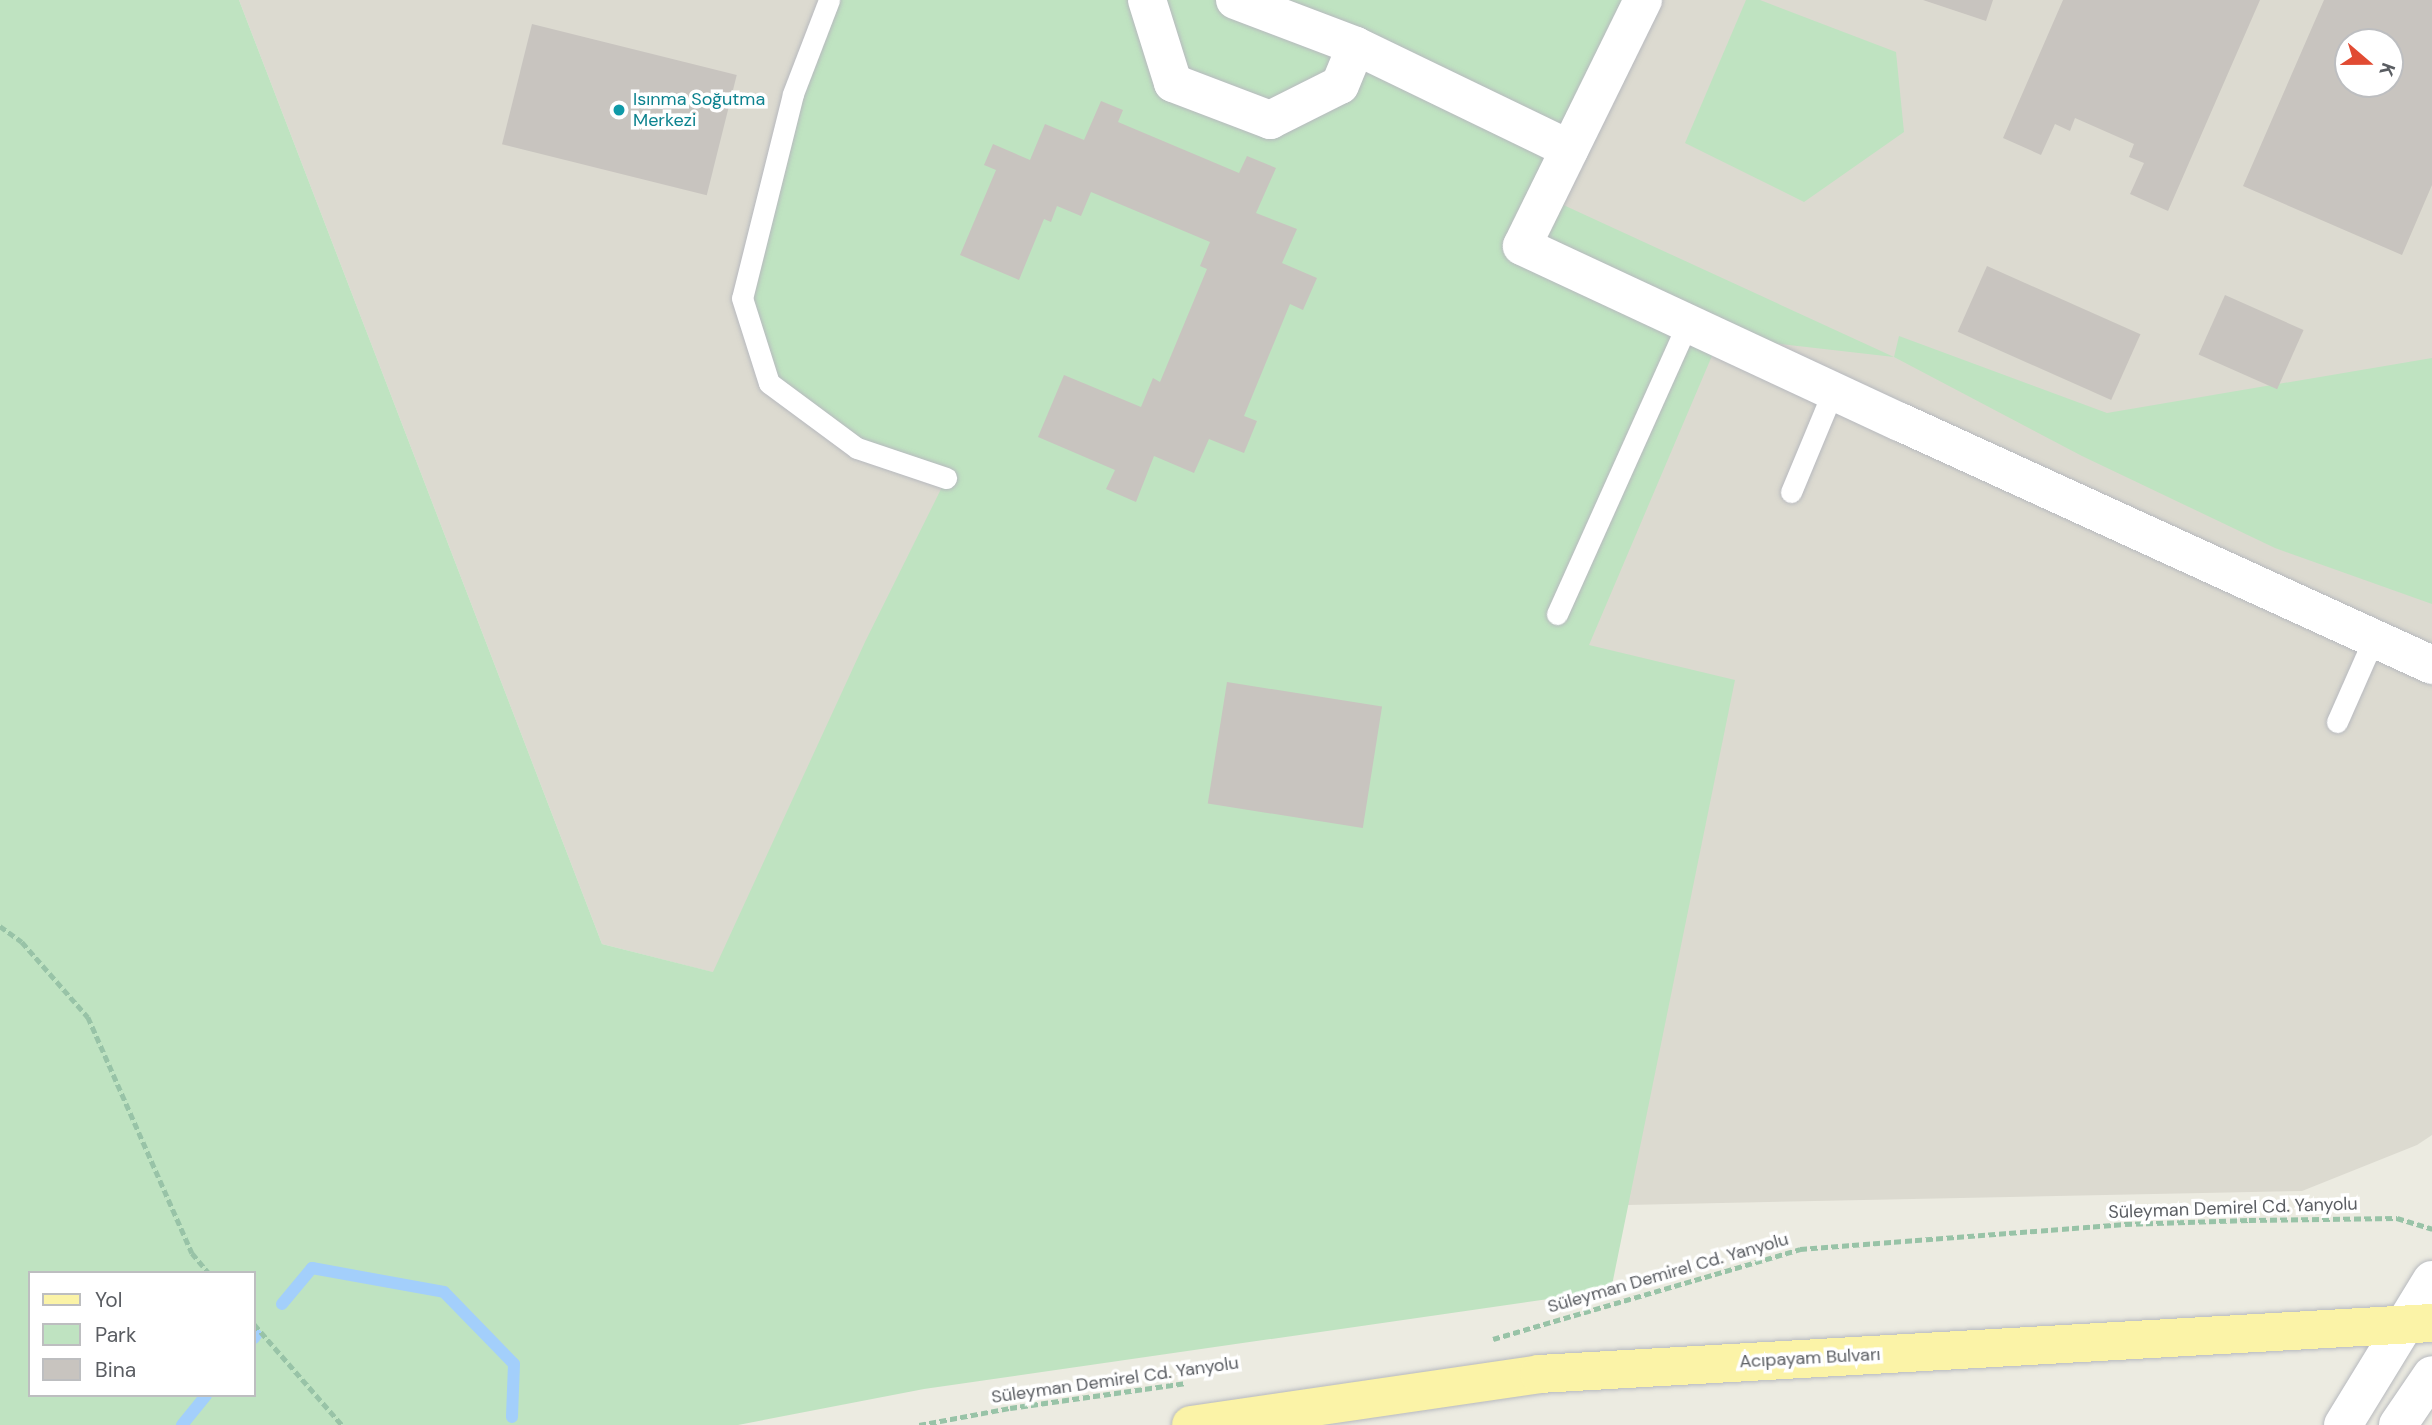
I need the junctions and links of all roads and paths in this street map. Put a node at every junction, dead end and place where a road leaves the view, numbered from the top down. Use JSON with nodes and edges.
{"nodes":[{"id":1,"x":829,"y":0,"type":"edge"},
{"id":2,"x":1147,"y":0,"type":"edge"},
{"id":3,"x":1235,"y":0,"type":"edge"},
{"id":4,"x":1633,"y":3,"type":"edge"},
{"id":5,"x":1356,"y":46,"type":"junction"},
{"id":6,"x":1569,"y":149,"type":"junction"},
{"id":7,"x":1688,"y":322,"type":"junction"},
{"id":8,"x":1833,"y":391,"type":"junction"},
{"id":9,"x":946,"y":478,"type":"dead end"},
{"id":10,"x":1791,"y":492,"type":"dead end"},
{"id":11,"x":1558,"y":614,"type":"dead end"},
{"id":12,"x":2374,"y":638,"type":"junction"},
{"id":13,"x":2432,"y":664,"type":"edge"},
{"id":14,"x":2337,"y":722,"type":"dead end"},
{"id":15,"x":0,"y":926,"type":"edge"},
{"id":16,"x":2432,"y":1229,"type":"edge"},
{"id":17,"x":207,"y":1271,"type":"edge"},
{"id":18,"x":2432,"y":1280,"type":"edge"},
{"id":19,"x":2418,"y":1323,"type":"edge"},
{"id":20,"x":256,"y":1326,"type":"edge"},
{"id":21,"x":1484,"y":1342,"type":"dead end"},
{"id":22,"x":2432,"y":1375,"type":"edge"},
{"id":23,"x":1199,"y":1381,"type":"dead end"},
{"id":24,"x":342,"y":1425,"type":"edge"},
{"id":25,"x":919,"y":1425,"type":"edge"},
{"id":26,"x":1191,"y":1425,"type":"edge"},
{"id":27,"x":2343,"y":1425,"type":"edge"},
{"id":28,"x":2398,"y":1425,"type":"edge"}],
"edges":[{"from":1,"to":9,"type":"lane"},
{"from":2,"to":5,"type":"street"},
{"from":3,"to":5,"type":"street"},
{"from":4,"to":6,"type":"street"},
{"from":5,"to":6,"type":"street"},
{"from":6,"to":7,"type":"street"},
{"from":7,"to":8,"type":"street"},
{"from":7,"to":11,"type":"lane"},
{"from":8,"to":10,"type":"lane"},
{"from":8,"to":12,"type":"street"},
{"from":12,"to":13,"type":"street"},
{"from":12,"to":14,"type":"lane"},
{"from":15,"to":17,"type":"path"},
{"from":16,"to":21,"type":"path","name":"Süleyman Demirel Cd. Yanyolu"},
{"from":18,"to":19,"type":"street"},
{"from":19,"to":26,"type":"main road","name":"Acıpayam Bulvarı"},
{"from":19,"to":27,"type":"street"},
{"from":20,"to":24,"type":"path"},
{"from":22,"to":28,"type":"street"},
{"from":23,"to":25,"type":"path","name":"Süleyman Demirel Cd. Yanyolu"}]}
